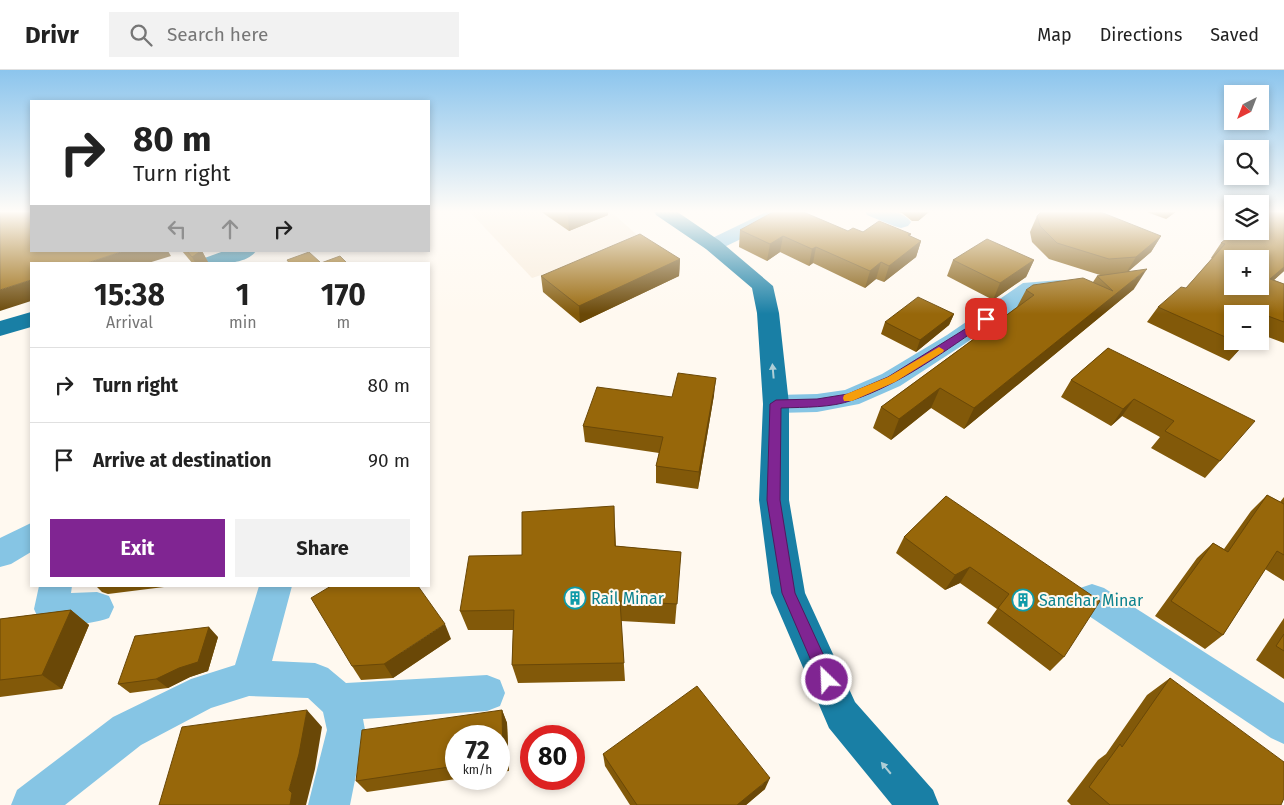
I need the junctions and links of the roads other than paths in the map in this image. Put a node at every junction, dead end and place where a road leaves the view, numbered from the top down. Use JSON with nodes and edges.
{"nodes":[{"id":1,"x":714,"y":245,"type":"edge"},
{"id":2,"x":243,"y":252,"type":"edge"},
{"id":3,"x":212,"y":262,"type":"edge"},
{"id":4,"x":1076,"y":285,"type":"edge"},
{"id":5,"x":30,"y":319,"type":"edge"},
{"id":6,"x":0,"y":329,"type":"edge"},
{"id":7,"x":776,"y":404,"type":"junction"},
{"id":8,"x":30,"y":537,"type":"edge"},
{"id":9,"x":0,"y":554,"type":"edge"},
{"id":10,"x":56,"y":587,"type":"edge"},
{"id":11,"x":276,"y":587,"type":"edge"},
{"id":12,"x":1092,"y":599,"type":"edge"},
{"id":13,"x":97,"y":607,"type":"dead end"},
{"id":14,"x":249,"y":678,"type":"junction"},
{"id":15,"x":487,"y":693,"type":"dead end"},
{"id":16,"x":340,"y":702,"type":"junction"},
{"id":17,"x":1284,"y":725,"type":"edge"},
{"id":18,"x":32,"y":805,"type":"edge"},
{"id":19,"x":329,"y":805,"type":"edge"},
{"id":20,"x":918,"y":805,"type":"edge"}],
"edges":[{"from":7,"to":1,"type":"highway","one_way":true},
{"from":2,"to":3,"type":"highway"},
{"from":4,"to":7,"type":"lane"},
{"from":5,"to":6,"type":"highway"},
{"from":20,"to":7,"type":"highway","one_way":true},
{"from":8,"to":9,"type":"lane"},
{"from":10,"to":13,"type":"lane"},
{"from":11,"to":14,"type":"lane"},
{"from":12,"to":17,"type":"lane"},
{"from":14,"to":16,"type":"lane"},
{"from":14,"to":18,"type":"lane"},
{"from":15,"to":16,"type":"lane"},
{"from":16,"to":19,"type":"lane"}]}
